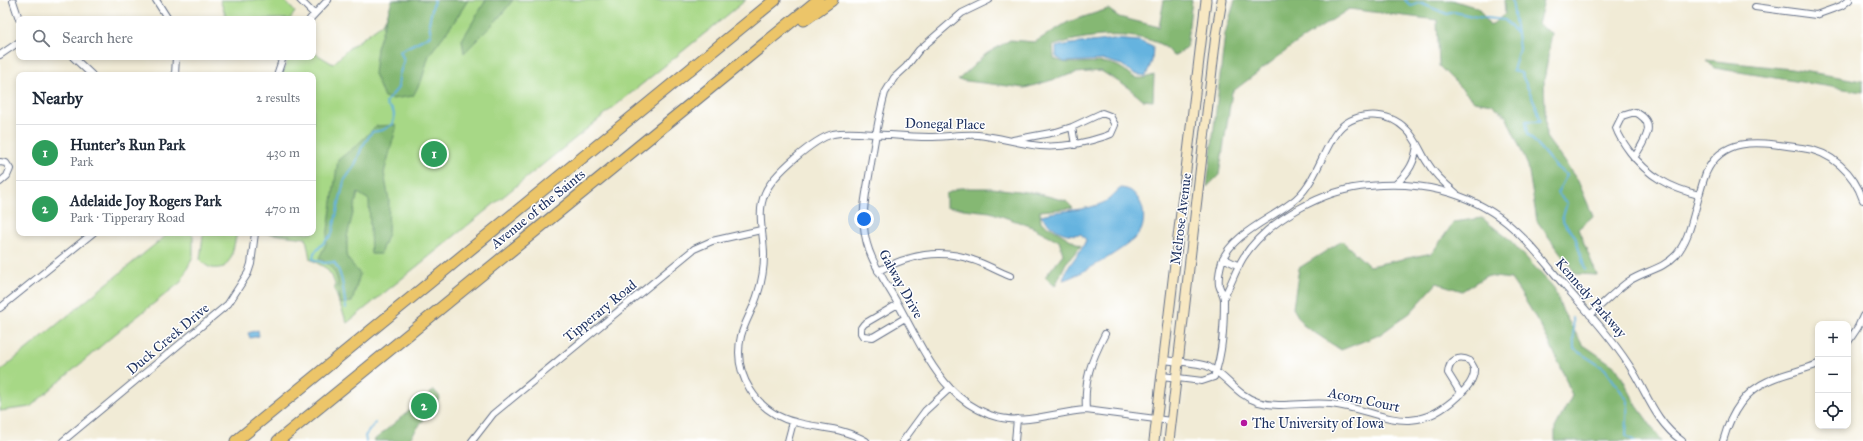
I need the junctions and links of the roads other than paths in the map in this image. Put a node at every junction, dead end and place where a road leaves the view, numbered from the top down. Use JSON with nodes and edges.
{"nodes":[{"id":1,"x":156,"y":0,"type":"edge"},
{"id":2,"x":300,"y":0,"type":"edge"},
{"id":3,"x":328,"y":0,"type":"edge"},
{"id":4,"x":775,"y":0,"type":"edge"},
{"id":5,"x":818,"y":0,"type":"edge"},
{"id":6,"x":832,"y":0,"type":"edge"},
{"id":7,"x":989,"y":0,"type":"edge"},
{"id":8,"x":1206,"y":0,"type":"edge"},
{"id":9,"x":1222,"y":0,"type":"edge"},
{"id":10,"x":1849,"y":0,"type":"edge"},
{"id":11,"x":13,"y":1,"type":"dead end"},
{"id":12,"x":1755,"y":7,"type":"dead end"},
{"id":13,"x":18,"y":16,"type":"edge"},
{"id":14,"x":166,"y":16,"type":"edge"},
{"id":15,"x":311,"y":16,"type":"edge"},
{"id":16,"x":313,"y":16,"type":"edge"},
{"id":17,"x":16,"y":44,"type":"edge"},
{"id":18,"x":0,"y":55,"type":"edge"},
{"id":19,"x":76,"y":60,"type":"edge"},
{"id":20,"x":176,"y":60,"type":"edge"},
{"id":21,"x":282,"y":60,"type":"edge"},
{"id":22,"x":738,"y":66,"type":"junction"},
{"id":23,"x":89,"y":72,"type":"edge"},
{"id":24,"x":175,"y":72,"type":"edge"},
{"id":25,"x":278,"y":72,"type":"edge"},
{"id":26,"x":1072,"y":127,"type":"junction"},
{"id":27,"x":876,"y":135,"type":"junction"},
{"id":28,"x":1013,"y":140,"type":"junction"},
{"id":29,"x":1075,"y":145,"type":"junction"},
{"id":30,"x":1418,"y":146,"type":"junction"},
{"id":31,"x":1634,"y":158,"type":"junction"},
{"id":32,"x":0,"y":162,"type":"edge"},
{"id":33,"x":0,"y":182,"type":"edge"},
{"id":34,"x":1397,"y":183,"type":"junction"},
{"id":35,"x":1457,"y":194,"type":"junction"},
{"id":36,"x":1699,"y":195,"type":"junction"},
{"id":37,"x":1863,"y":200,"type":"edge"},
{"id":38,"x":1290,"y":203,"type":"junction"},
{"id":39,"x":1296,"y":211,"type":"junction"},
{"id":40,"x":761,"y":230,"type":"junction"},
{"id":41,"x":89,"y":236,"type":"edge"},
{"id":42,"x":255,"y":236,"type":"edge"},
{"id":43,"x":1223,"y":258,"type":"junction"},
{"id":44,"x":1239,"y":266,"type":"junction"},
{"id":45,"x":878,"y":271,"type":"junction"},
{"id":46,"x":1010,"y":276,"type":"dead end"},
{"id":47,"x":1224,"y":297,"type":"junction"},
{"id":48,"x":898,"y":304,"type":"junction"},
{"id":49,"x":0,"y":308,"type":"edge"},
{"id":50,"x":1590,"y":315,"type":"junction"},
{"id":51,"x":1863,"y":316,"type":"edge"},
{"id":52,"x":905,"y":318,"type":"junction"},
{"id":53,"x":1105,"y":334,"type":"dead end"},
{"id":54,"x":1851,"y":338,"type":"edge"},
{"id":55,"x":1164,"y":360,"type":"junction"},
{"id":56,"x":1179,"y":362,"type":"junction"},
{"id":57,"x":1815,"y":365,"type":"edge"},
{"id":58,"x":1217,"y":371,"type":"junction"},
{"id":59,"x":1162,"y":376,"type":"junction"},
{"id":60,"x":1177,"y":378,"type":"junction"},
{"id":61,"x":950,"y":388,"type":"junction"},
{"id":62,"x":1461,"y":394,"type":"junction"},
{"id":63,"x":1086,"y":410,"type":"junction"},
{"id":64,"x":1017,"y":419,"type":"junction"},
{"id":65,"x":1157,"y":419,"type":"junction"},
{"id":66,"x":1171,"y":421,"type":"junction"},
{"id":67,"x":793,"y":422,"type":"junction"},
{"id":68,"x":63,"y":441,"type":"edge"},
{"id":69,"x":236,"y":441,"type":"edge"},
{"id":70,"x":278,"y":441,"type":"edge"},
{"id":71,"x":472,"y":441,"type":"edge"},
{"id":72,"x":788,"y":441,"type":"edge"},
{"id":73,"x":866,"y":441,"type":"edge"},
{"id":74,"x":903,"y":441,"type":"edge"},
{"id":75,"x":1015,"y":441,"type":"edge"},
{"id":76,"x":1154,"y":441,"type":"edge"},
{"id":77,"x":1169,"y":441,"type":"edge"},
{"id":78,"x":1682,"y":441,"type":"edge"},
{"id":79,"x":1723,"y":441,"type":"edge"}],
"edges":[{"from":1,"to":14,"type":"street"},
{"from":2,"to":15,"type":"street"},
{"from":3,"to":16,"type":"street"},
{"from":4,"to":69,"type":"highway","name":"Avenue of the Saints"},
{"from":5,"to":22,"type":"highway","name":"Avenue of the Saints"},
{"from":6,"to":22,"type":"highway"},
{"from":7,"to":27,"type":"street","name":"Galway Drive"},
{"from":8,"to":55,"type":"main road","name":"Melrose Avenue"},
{"from":9,"to":56,"type":"main road","name":"Melrose Avenue"},
{"from":10,"to":12,"type":"street"},
{"from":11,"to":13,"type":"street"},
{"from":17,"to":18,"type":"street"},
{"from":19,"to":23,"type":"street"},
{"from":20,"to":24,"type":"street"},
{"from":21,"to":25,"type":"street"},
{"from":22,"to":70,"type":"highway","name":"Avenue of the Saints"},
{"from":26,"to":28,"type":"street","name":"Donegal Place"},
{"from":26,"to":29,"type":"street"},
{"from":26,"to":29,"type":"street","name":"Donegal Place"},
{"from":27,"to":28,"type":"street","name":"Donegal Place"},
{"from":27,"to":40,"type":"street","name":"Donegal Place"},
{"from":27,"to":45,"type":"street","name":"Galway Drive"},
{"from":28,"to":29,"type":"street","name":"Donegal Place"},
{"from":30,"to":34,"type":"street"},
{"from":30,"to":35,"type":"street","name":"Kennedy Parkway"},
{"from":30,"to":38,"type":"street","name":"Kennedy Parkway"},
{"from":31,"to":31,"type":"street"},
{"from":31,"to":36,"type":"street"},
{"from":32,"to":33,"type":"street"},
{"from":34,"to":35,"type":"street","name":"Kennedy Parkway"},
{"from":34,"to":39,"type":"street","name":"Kennedy Parkway"},
{"from":35,"to":50,"type":"street","name":"Kennedy Parkway"},
{"from":36,"to":37,"type":"street"},
{"from":36,"to":50,"type":"street"},
{"from":38,"to":39,"type":"street"},
{"from":38,"to":43,"type":"street","name":"Kennedy Parkway"},
{"from":39,"to":44,"type":"street","name":"Kennedy Parkway"},
{"from":40,"to":67,"type":"street","name":"Donegal Place"},
{"from":40,"to":71,"type":"street","name":"Tipperary Road"},
{"from":41,"to":49,"type":"street"},
{"from":42,"to":68,"type":"street","name":"Duck Creek Drive"},
{"from":43,"to":44,"type":"street"},
{"from":43,"to":47,"type":"street","name":"Kennedy Parkway"},
{"from":44,"to":47,"type":"street","name":"Kennedy Parkway"},
{"from":45,"to":46,"type":"street"},
{"from":45,"to":48,"type":"street","name":"Galway Drive"},
{"from":47,"to":58,"type":"street","name":"Kennedy Parkway"},
{"from":48,"to":52,"type":"street","name":"Galway Drive"},
{"from":48,"to":52,"type":"street"},
{"from":50,"to":78,"type":"street","name":"Kennedy Parkway"},
{"from":51,"to":54,"type":"street"},
{"from":52,"to":61,"type":"street","name":"Galway Drive"},
{"from":53,"to":63,"type":"street"},
{"from":55,"to":56,"type":"street"},
{"from":55,"to":59,"type":"main road","name":"Melrose Avenue"},
{"from":56,"to":58,"type":"street"},
{"from":56,"to":60,"type":"main road","name":"Melrose Avenue"},
{"from":57,"to":79,"type":"street"},
{"from":58,"to":60,"type":"street"},
{"from":58,"to":62,"type":"street","name":"Acorn Court"},
{"from":59,"to":60,"type":"street"},
{"from":59,"to":65,"type":"main road","name":"Melrose Avenue"},
{"from":60,"to":66,"type":"main road","name":"Melrose Avenue"},
{"from":61,"to":64,"type":"street","name":"Galway Drive"},
{"from":61,"to":74,"type":"street"},
{"from":62,"to":62,"type":"street","name":"Acorn Court"},
{"from":63,"to":64,"type":"street","name":"Galway Drive"},
{"from":63,"to":65,"type":"street","name":"Galway Drive"},
{"from":64,"to":75,"type":"street"},
{"from":65,"to":66,"type":"street","name":"Galway Drive"},
{"from":65,"to":76,"type":"main road","name":"Melrose Avenue"},
{"from":66,"to":77,"type":"main road","name":"Melrose Avenue"},
{"from":67,"to":72,"type":"street"},
{"from":67,"to":73,"type":"street","name":"Donegal Place"}]}
